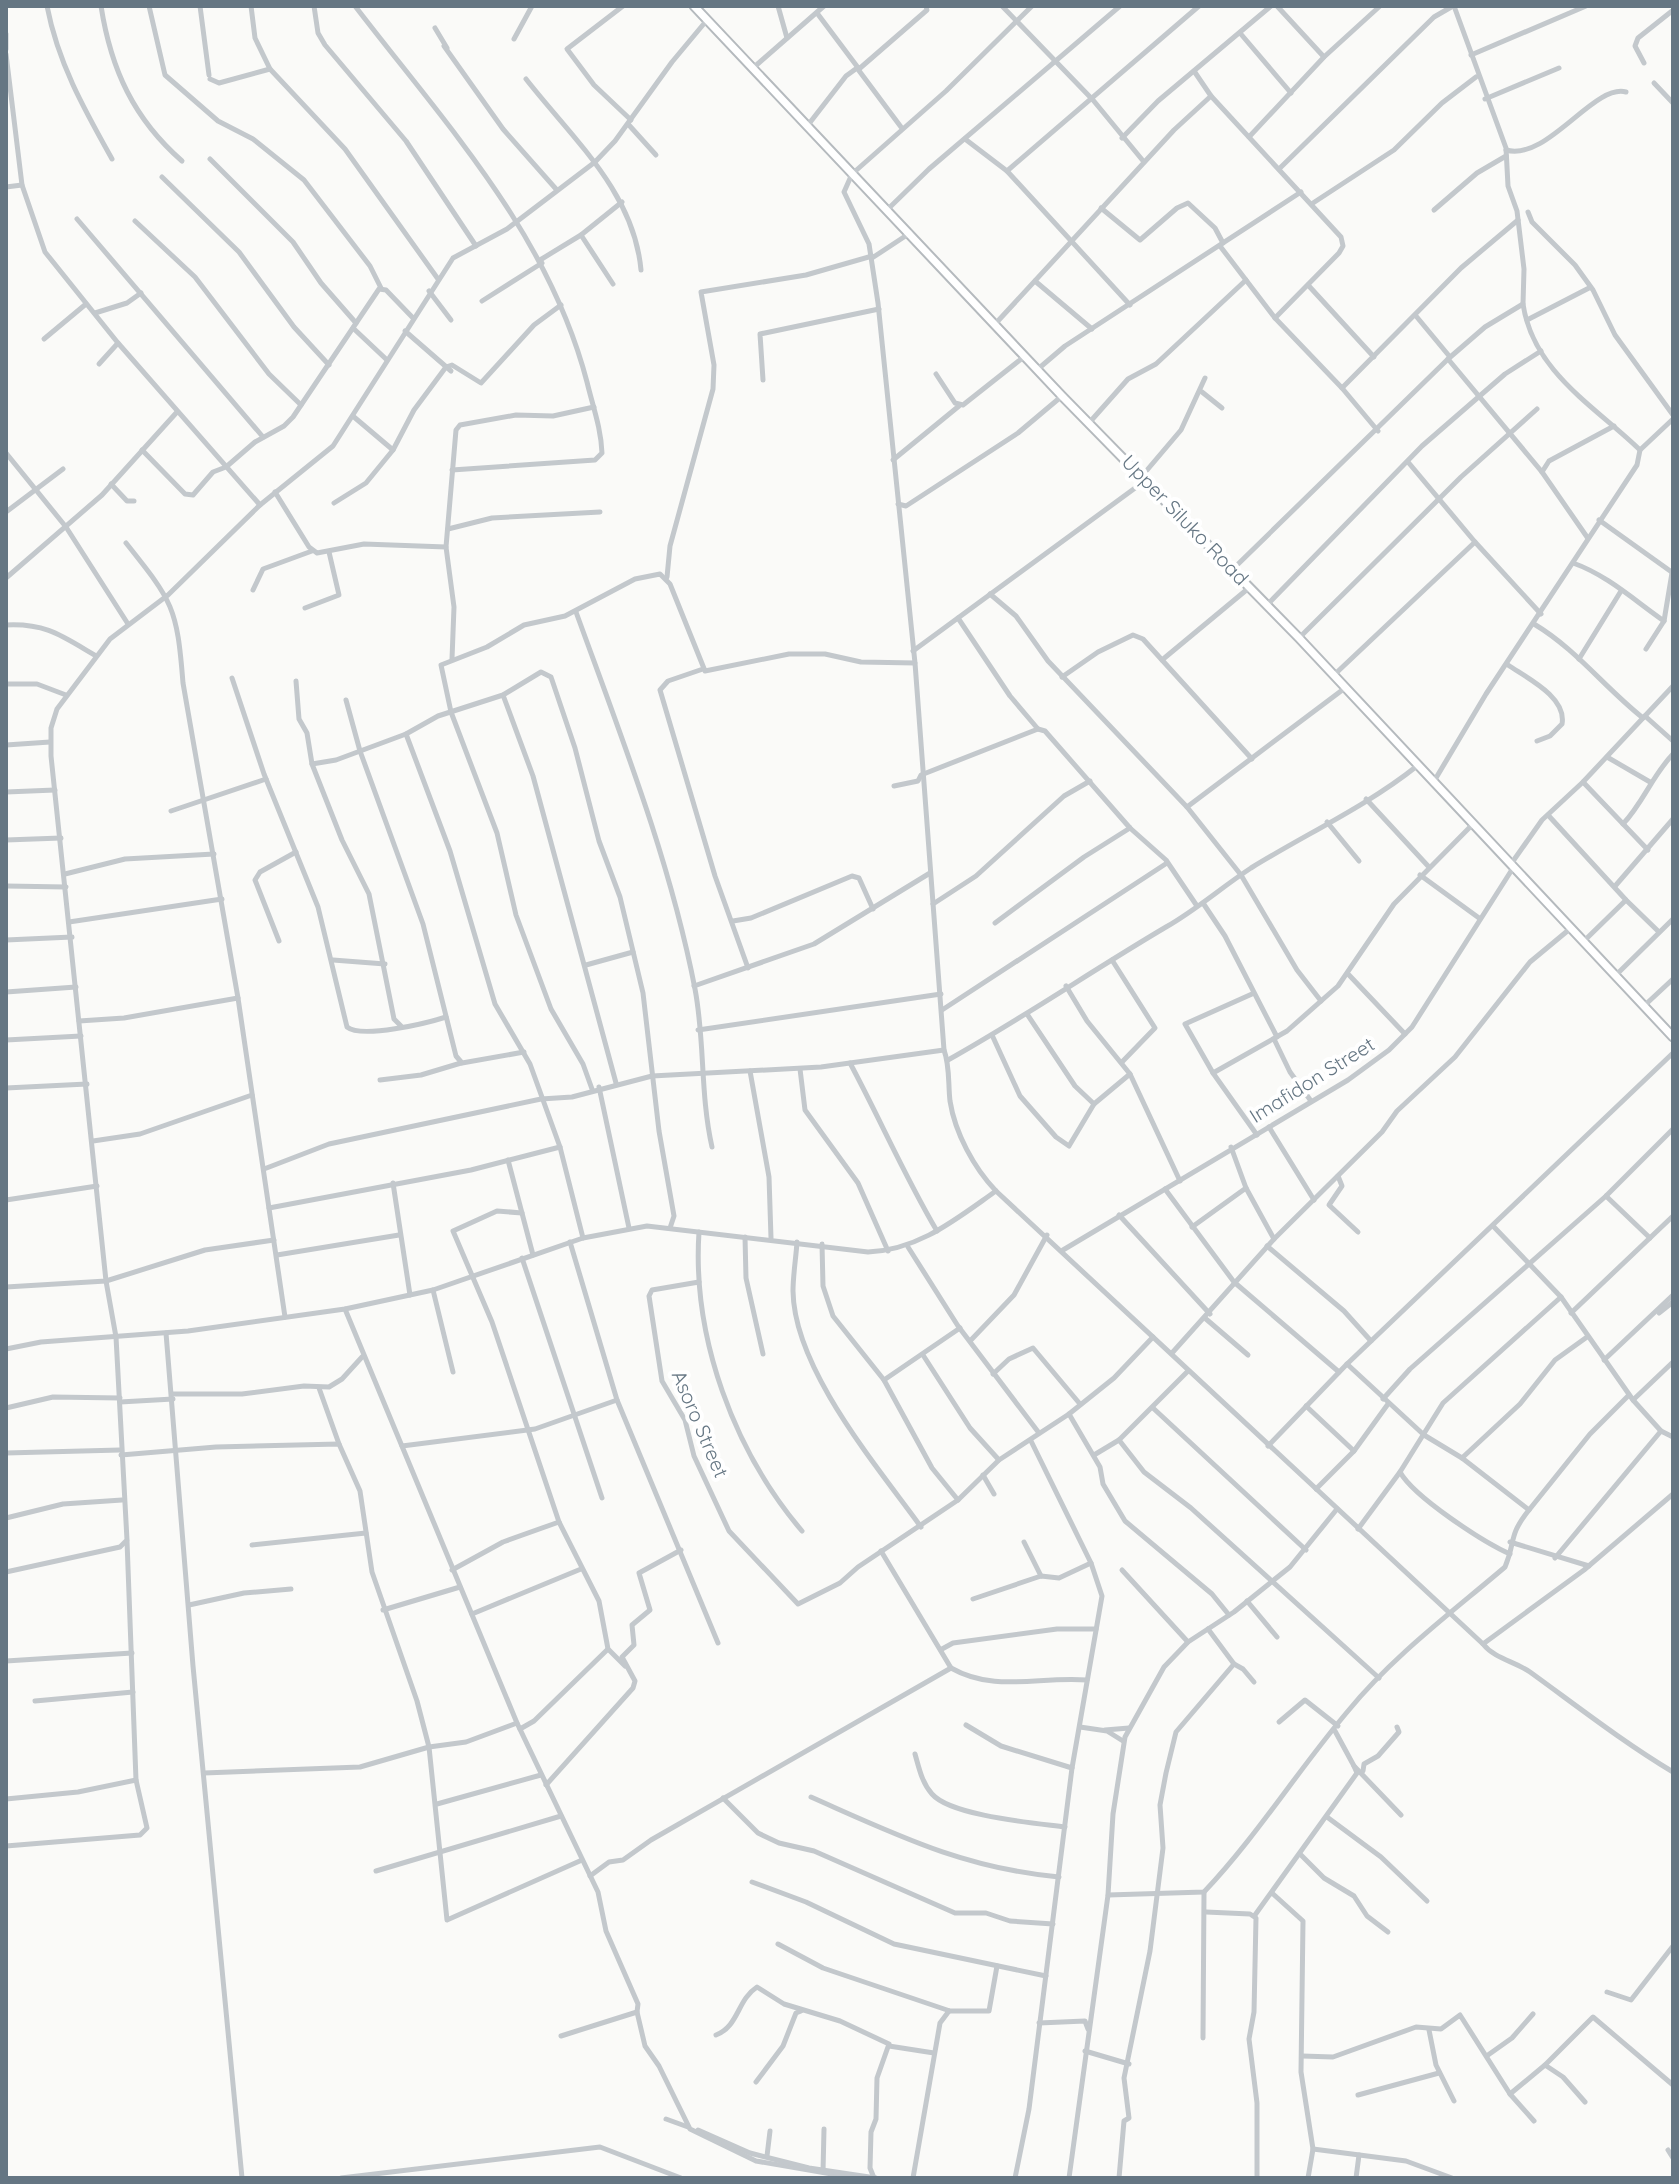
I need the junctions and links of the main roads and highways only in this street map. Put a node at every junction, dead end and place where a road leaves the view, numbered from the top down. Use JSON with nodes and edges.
{"nodes":[{"id":1,"x":694,"y":6,"type":"edge"},
{"id":2,"x":1673,"y":1037,"type":"edge"}],
"edges":[{"from":1,"to":2,"type":"main road","name":"Upper Siluko Road"}]}
